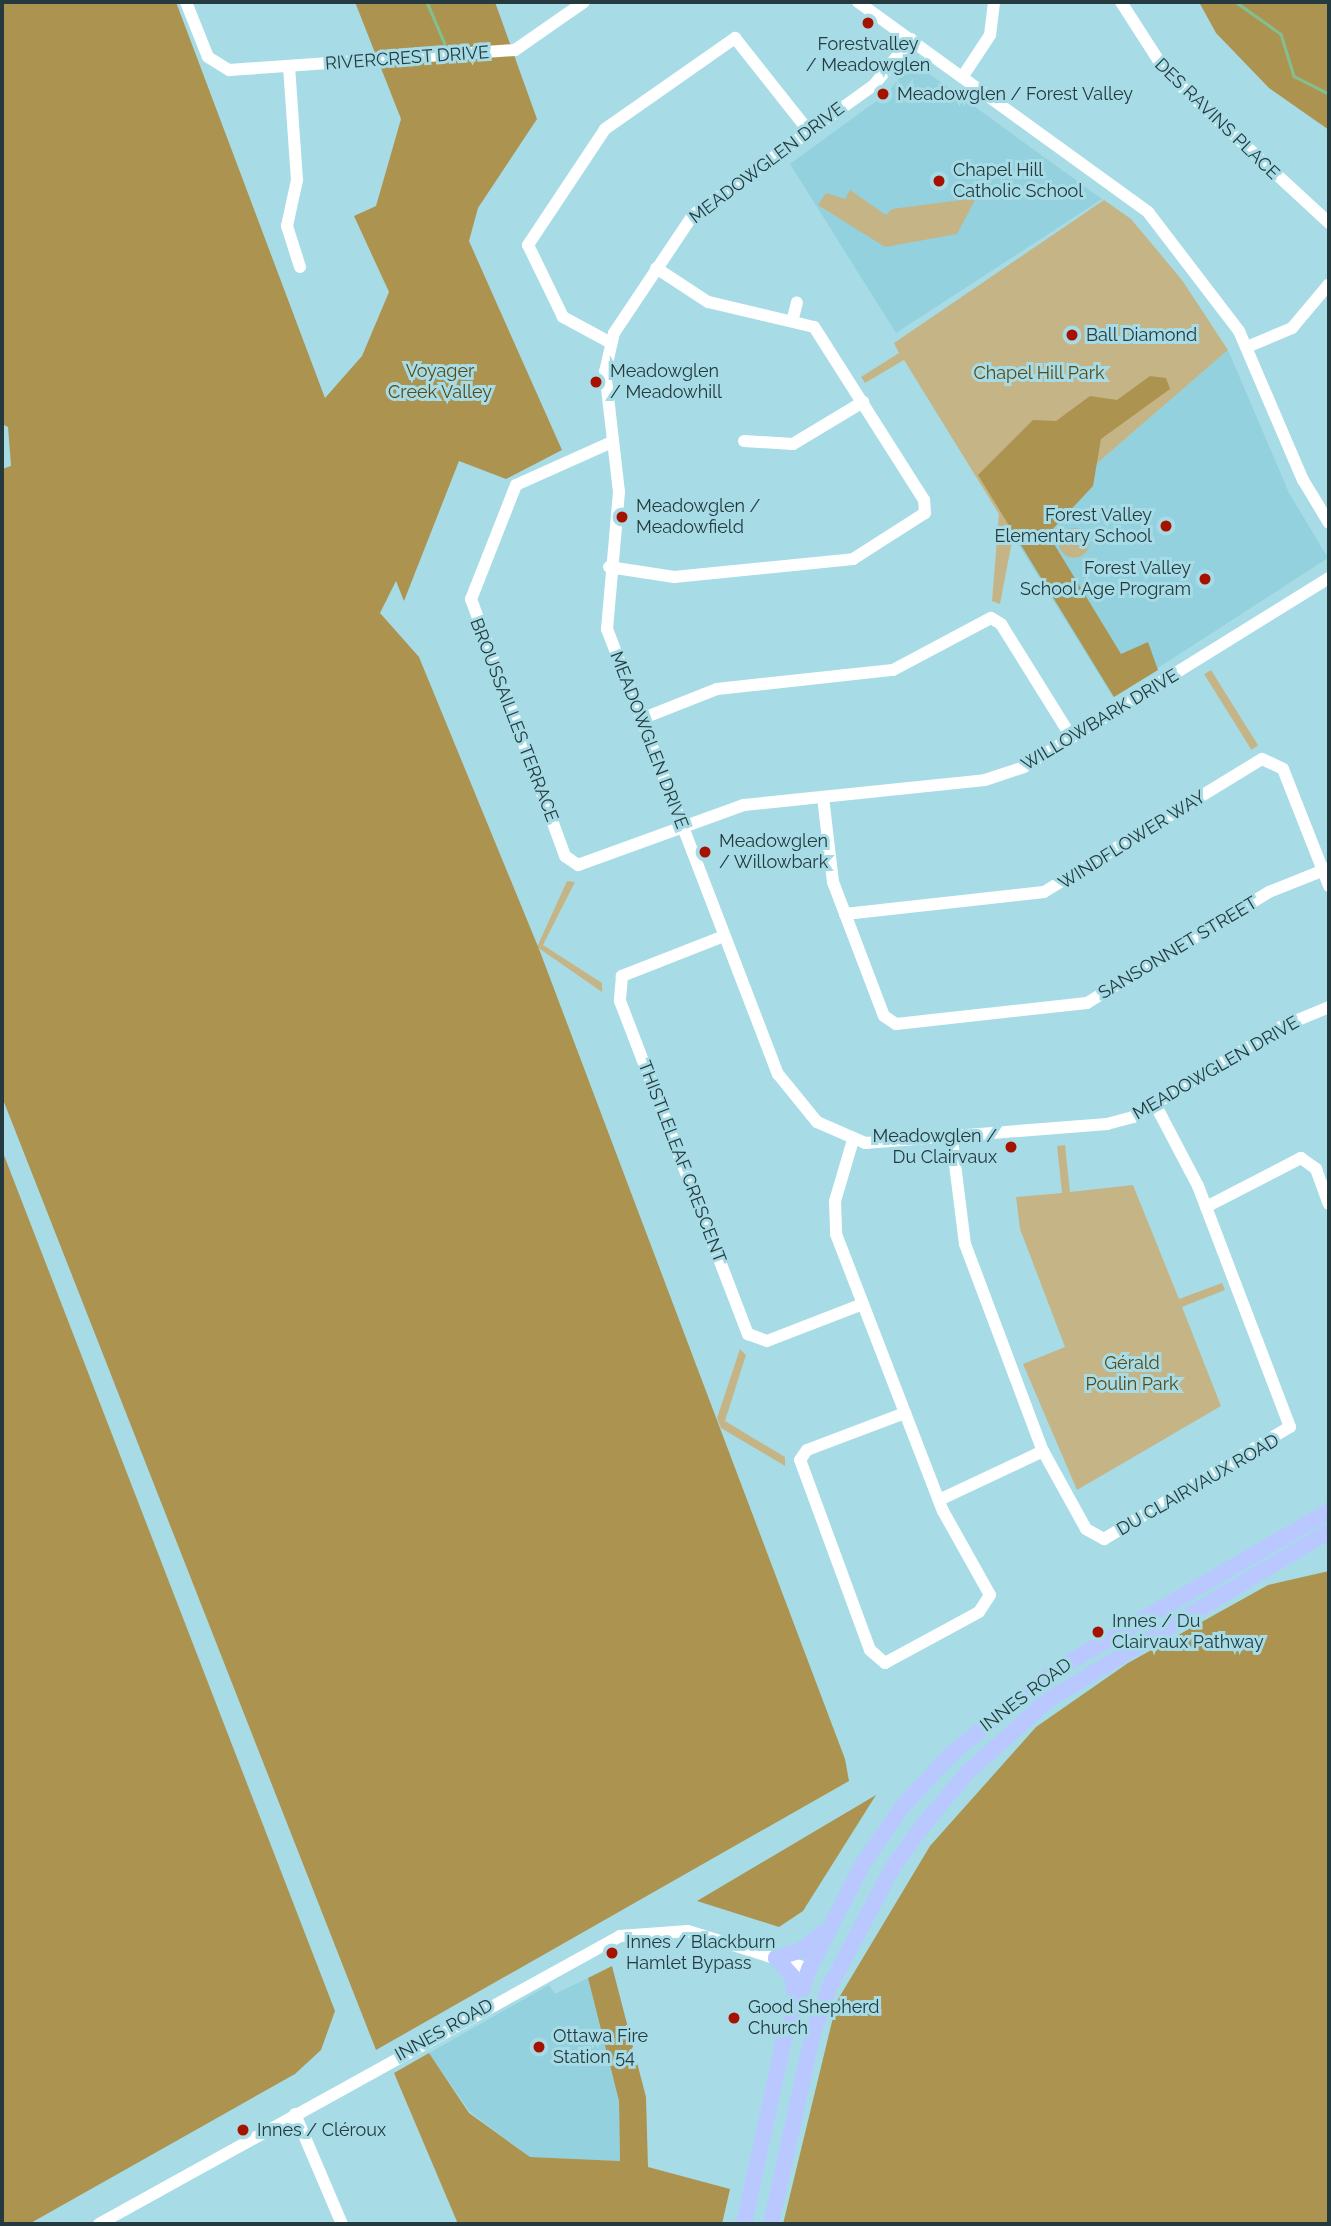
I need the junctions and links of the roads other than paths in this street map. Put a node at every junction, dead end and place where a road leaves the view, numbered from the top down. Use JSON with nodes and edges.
{"nodes":[{"id":1,"x":186,"y":2,"type":"edge"},
{"id":2,"x":858,"y":2,"type":"edge"},
{"id":3,"x":994,"y":2,"type":"edge"},
{"id":4,"x":1121,"y":2,"type":"edge"},
{"id":5,"x":580,"y":3,"type":"edge"},
{"id":6,"x":911,"y":39,"type":"junction"},
{"id":7,"x":289,"y":66,"type":"junction"},
{"id":8,"x":963,"y":76,"type":"junction"},
{"id":9,"x":808,"y":131,"type":"junction"},
{"id":10,"x":1329,"y":223,"type":"edge"},
{"id":11,"x":300,"y":267,"type":"dead end"},
{"id":12,"x":656,"y":268,"type":"junction"},
{"id":13,"x":1329,"y":284,"type":"edge"},
{"id":14,"x":797,"y":302,"type":"dead end"},
{"id":15,"x":793,"y":318,"type":"junction"},
{"id":16,"x":611,"y":343,"type":"junction"},
{"id":17,"x":1247,"y":347,"type":"junction"},
{"id":18,"x":863,"y":402,"type":"junction"},
{"id":19,"x":744,"y":441,"type":"dead end"},
{"id":20,"x":612,"y":442,"type":"junction"},
{"id":21,"x":1329,"y":523,"type":"edge"},
{"id":22,"x":609,"y":568,"type":"junction"},
{"id":23,"x":1329,"y":578,"type":"edge"},
{"id":24,"x":641,"y":719,"type":"junction"},
{"id":25,"x":1072,"y":738,"type":"junction"},
{"id":26,"x":823,"y":797,"type":"junction"},
{"id":27,"x":683,"y":828,"type":"junction"},
{"id":28,"x":1326,"y":869,"type":"edge"},
{"id":29,"x":1329,"y":886,"type":"edge"},
{"id":30,"x":845,"y":914,"type":"junction"},
{"id":31,"x":724,"y":936,"type":"junction"},
{"id":32,"x":1329,"y":1007,"type":"edge"},
{"id":33,"x":1155,"y":1104,"type":"junction"},
{"id":34,"x":853,"y":1140,"type":"junction"},
{"id":35,"x":951,"y":1140,"type":"junction"},
{"id":36,"x":1329,"y":1203,"type":"edge"},
{"id":37,"x":1206,"y":1207,"type":"junction"},
{"id":38,"x":863,"y":1304,"type":"junction"},
{"id":39,"x":905,"y":1413,"type":"junction"},
{"id":40,"x":1043,"y":1451,"type":"junction"},
{"id":41,"x":939,"y":1500,"type":"junction"},
{"id":42,"x":1329,"y":1511,"type":"edge"},
{"id":43,"x":1329,"y":1531,"type":"edge"},
{"id":44,"x":826,"y":1928,"type":"junction"},
{"id":45,"x":776,"y":1958,"type":"junction"},
{"id":46,"x":809,"y":1969,"type":"junction"},
{"id":47,"x":834,"y":1978,"type":"junction"},
{"id":48,"x":796,"y":2006,"type":"junction"},
{"id":49,"x":295,"y":2114,"type":"junction"},
{"id":50,"x":101,"y":2224,"type":"edge"},
{"id":51,"x":342,"y":2224,"type":"edge"},
{"id":52,"x":744,"y":2224,"type":"edge"},
{"id":53,"x":771,"y":2224,"type":"edge"}],
"edges":[{"from":1,"to":7,"type":"street","name":"RIVERCREST DRIVE"},
{"from":2,"to":6,"type":"street"},
{"from":3,"to":8,"type":"street"},
{"from":4,"to":10,"type":"street","name":"DES RAVINS PLACE"},
{"from":5,"to":7,"type":"street","name":"RIVERCREST DRIVE"},
{"from":6,"to":8,"type":"street"},
{"from":6,"to":9,"type":"street","name":"MEADOWGLEN DRIVE"},
{"from":7,"to":11,"type":"street"},
{"from":8,"to":17,"type":"street"},
{"from":9,"to":12,"type":"street","name":"MEADOWGLEN DRIVE"},
{"from":9,"to":16,"type":"street"},
{"from":12,"to":15,"type":"street"},
{"from":12,"to":16,"type":"street","name":"MEADOWGLEN DRIVE"},
{"from":13,"to":17,"type":"street"},
{"from":14,"to":15,"type":"street"},
{"from":15,"to":18,"type":"street"},
{"from":16,"to":20,"type":"street","name":"MEADOWGLEN DRIVE"},
{"from":17,"to":21,"type":"street"},
{"from":18,"to":19,"type":"street"},
{"from":18,"to":22,"type":"street"},
{"from":20,"to":22,"type":"street","name":"MEADOWGLEN DRIVE"},
{"from":20,"to":27,"type":"street","name":"BROUSSAILLES TERRACE"},
{"from":22,"to":24,"type":"street","name":"MEADOWGLEN DRIVE"},
{"from":23,"to":25,"type":"street","name":"WILLOWBARK DRIVE"},
{"from":24,"to":25,"type":"street"},
{"from":24,"to":27,"type":"street","name":"MEADOWGLEN DRIVE"},
{"from":25,"to":26,"type":"street","name":"WILLOWBARK DRIVE"},
{"from":26,"to":27,"type":"street","name":"WILLOWBARK DRIVE"},
{"from":26,"to":30,"type":"street","name":"SANSONNET STREET"},
{"from":27,"to":31,"type":"street","name":"MEADOWGLEN DRIVE"},
{"from":28,"to":29,"type":"street","name":"WINDFLOWER WAY"},
{"from":28,"to":30,"type":"street","name":"WINDFLOWER WAY"},
{"from":28,"to":30,"type":"street","name":"SANSONNET STREET"},
{"from":31,"to":34,"type":"street","name":"MEADOWGLEN DRIVE"},
{"from":31,"to":38,"type":"street","name":"THISTLELEAF CRESCENT"},
{"from":32,"to":33,"type":"street","name":"MEADOWGLEN DRIVE"},
{"from":33,"to":35,"type":"street","name":"MEADOWGLEN DRIVE"},
{"from":33,"to":37,"type":"street","name":"DU CLAIRVAUX ROAD"},
{"from":34,"to":35,"type":"street","name":"MEADOWGLEN DRIVE"},
{"from":34,"to":38,"type":"street"},
{"from":35,"to":40,"type":"street","name":"DU CLAIRVAUX ROAD"},
{"from":36,"to":37,"type":"street"},
{"from":37,"to":40,"type":"street","name":"DU CLAIRVAUX ROAD"},
{"from":38,"to":39,"type":"street"},
{"from":39,"to":41,"type":"street"},
{"from":39,"to":41,"type":"street"},
{"from":40,"to":41,"type":"street"},
{"from":42,"to":44,"type":"main road","name":"INNES ROAD"},
{"from":43,"to":47,"type":"main road","name":"INNES ROAD"},
{"from":44,"to":45,"type":"main road"},
{"from":44,"to":46,"type":"main road","name":"INNES ROAD"},
{"from":45,"to":46,"type":"street","name":"INNES ROAD"},
{"from":45,"to":48,"type":"main road"},
{"from":45,"to":49,"type":"street","name":"INNES ROAD"},
{"from":46,"to":47,"type":"main road","name":"INNES ROAD"},
{"from":46,"to":48,"type":"main road"},
{"from":47,"to":53,"type":"main road"},
{"from":48,"to":52,"type":"main road"},
{"from":49,"to":50,"type":"street","name":"INNES ROAD"},
{"from":49,"to":51,"type":"street"}]}
